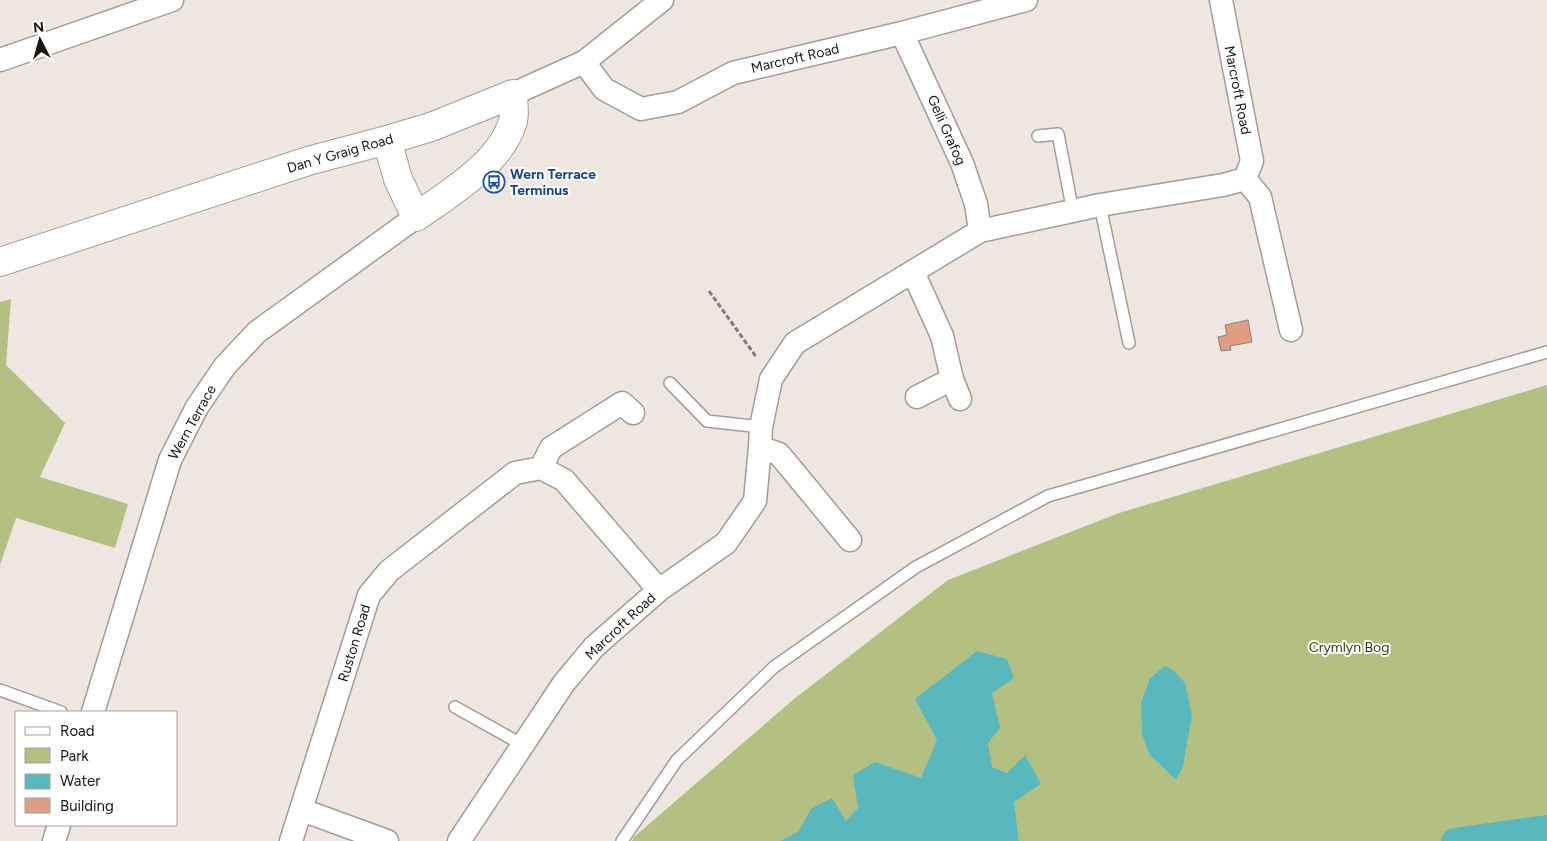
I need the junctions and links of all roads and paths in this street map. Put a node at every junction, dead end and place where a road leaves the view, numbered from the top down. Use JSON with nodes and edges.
{"nodes":[{"id":1,"x":172,"y":0,"type":"edge"},
{"id":2,"x":659,"y":0,"type":"edge"},
{"id":3,"x":1026,"y":0,"type":"edge"},
{"id":4,"x":1221,"y":0,"type":"edge"},
{"id":5,"x":902,"y":33,"type":"junction"},
{"id":6,"x":0,"y":60,"type":"edge"},
{"id":7,"x":584,"y":62,"type":"junction"},
{"id":8,"x":514,"y":94,"type":"junction"},
{"id":9,"x":1038,"y":136,"type":"dead end"},
{"id":10,"x":387,"y":140,"type":"junction"},
{"id":11,"x":1245,"y":180,"type":"junction"},
{"id":12,"x":1100,"y":206,"type":"junction"},
{"id":13,"x":1073,"y":212,"type":"junction"},
{"id":14,"x":416,"y":217,"type":"junction"},
{"id":15,"x":980,"y":231,"type":"junction"},
{"id":16,"x":0,"y":262,"type":"edge"},
{"id":17,"x":913,"y":272,"type":"junction"},
{"id":18,"x":709,"y":291,"type":"dead end"},
{"id":19,"x":1291,"y":330,"type":"dead end"},
{"id":20,"x":1129,"y":343,"type":"dead end"},
{"id":21,"x":1547,"y":352,"type":"edge"},
{"id":22,"x":772,"y":379,"type":"junction"},
{"id":23,"x":670,"y":383,"type":"dead end"},
{"id":24,"x":917,"y":397,"type":"dead end"},
{"id":25,"x":632,"y":413,"type":"dead end"},
{"id":26,"x":761,"y":437,"type":"junction"},
{"id":27,"x":541,"y":468,"type":"junction"},
{"id":28,"x":850,"y":540,"type":"dead end"},
{"id":29,"x":659,"y":590,"type":"junction"},
{"id":30,"x":0,"y":690,"type":"edge"},
{"id":31,"x":455,"y":707,"type":"dead end"},
{"id":32,"x":58,"y":711,"type":"edge"},
{"id":33,"x":93,"y":711,"type":"edge"},
{"id":34,"x":523,"y":745,"type":"junction"},
{"id":35,"x":302,"y":810,"type":"junction"},
{"id":36,"x":59,"y":826,"type":"edge"},
{"id":37,"x":54,"y":841,"type":"edge"},
{"id":38,"x":291,"y":841,"type":"edge"},
{"id":39,"x":388,"y":841,"type":"edge"},
{"id":40,"x":458,"y":841,"type":"edge"},
{"id":41,"x":622,"y":841,"type":"edge"}],
"edges":[{"from":1,"to":6,"type":"street"},
{"from":2,"to":7,"type":"street","name":"Dan Y Graig Road"},
{"from":3,"to":5,"type":"street","name":"Marcroft Road"},
{"from":4,"to":11,"type":"street","name":"Marcroft Road"},
{"from":5,"to":7,"type":"street","name":"Marcroft Road"},
{"from":5,"to":15,"type":"street","name":"Gelli Grafog"},
{"from":7,"to":8,"type":"street","name":"Dan Y Graig Road"},
{"from":8,"to":10,"type":"street","name":"Dan Y Graig Road"},
{"from":8,"to":14,"type":"street","name":"Wern Terrace"},
{"from":9,"to":13,"type":"lane"},
{"from":10,"to":14,"type":"street"},
{"from":10,"to":16,"type":"street","name":"Dan Y Graig Road"},
{"from":11,"to":12,"type":"street","name":"Marcroft Road"},
{"from":11,"to":19,"type":"street"},
{"from":12,"to":13,"type":"street","name":"Marcroft Road"},
{"from":12,"to":20,"type":"lane"},
{"from":13,"to":15,"type":"street","name":"Marcroft Road"},
{"from":14,"to":33,"type":"street","name":"Wern Terrace"},
{"from":15,"to":17,"type":"street","name":"Marcroft Road"},
{"from":17,"to":22,"type":"street","name":"Marcroft Road"},
{"from":17,"to":24,"type":"street"},
{"from":18,"to":22,"type":"path"},
{"from":21,"to":41,"type":"lane"},
{"from":22,"to":26,"type":"street","name":"Marcroft Road"},
{"from":23,"to":26,"type":"lane"},
{"from":25,"to":27,"type":"street"},
{"from":26,"to":28,"type":"street"},
{"from":26,"to":29,"type":"street","name":"Marcroft Road"},
{"from":27,"to":29,"type":"street"},
{"from":27,"to":35,"type":"street","name":"Ruston Road"},
{"from":29,"to":34,"type":"street","name":"Marcroft Road"},
{"from":30,"to":32,"type":"lane"},
{"from":31,"to":34,"type":"lane"},
{"from":34,"to":40,"type":"street","name":"Marcroft Road"},
{"from":35,"to":38,"type":"street","name":"Ruston Road"},
{"from":35,"to":39,"type":"street"},
{"from":36,"to":37,"type":"street"}]}
